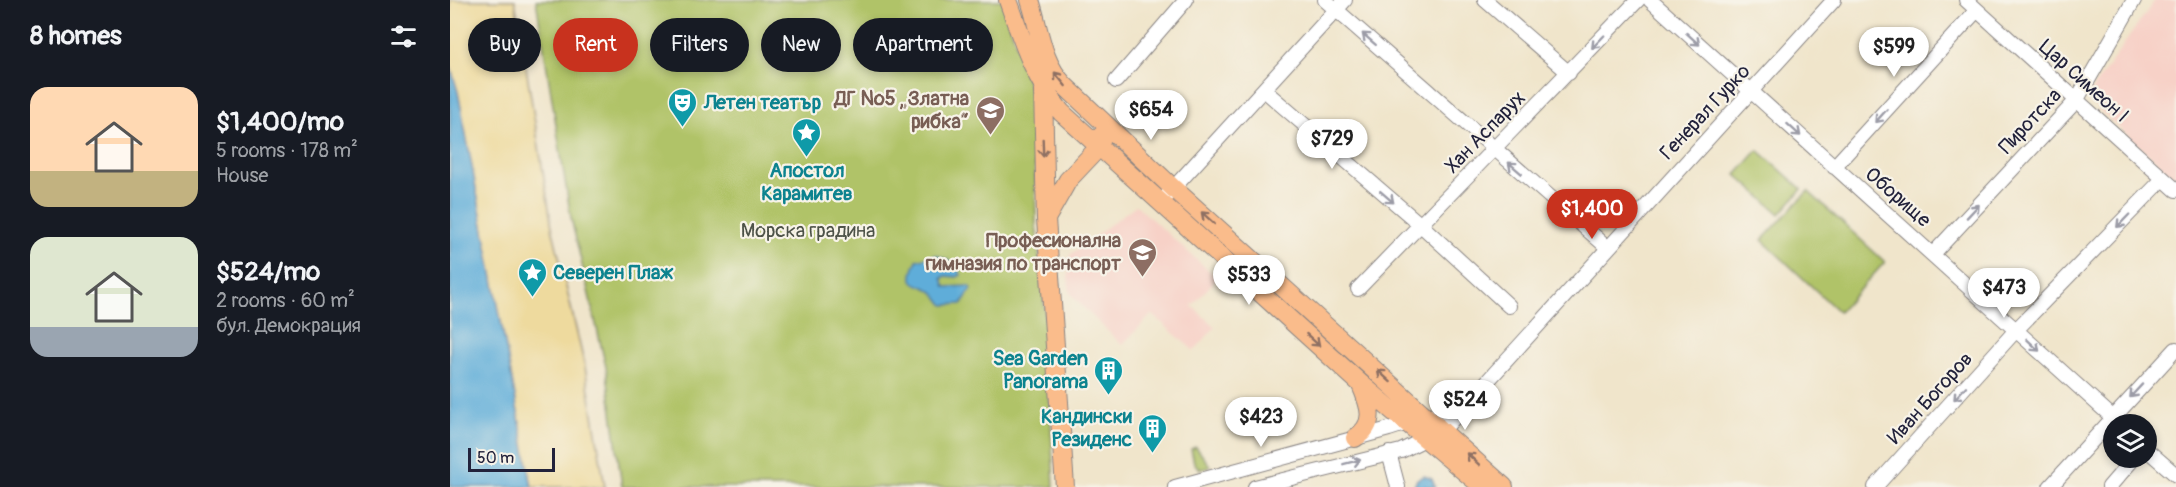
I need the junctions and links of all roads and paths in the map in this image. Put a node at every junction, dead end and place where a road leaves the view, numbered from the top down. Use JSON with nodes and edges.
{"nodes":[{"id":1,"x":1008,"y":0,"type":"edge"},
{"id":2,"x":1030,"y":0,"type":"edge"},
{"id":3,"x":1186,"y":0,"type":"edge"},
{"id":4,"x":1325,"y":0,"type":"edge"},
{"id":5,"x":1485,"y":0,"type":"edge"},
{"id":6,"x":1638,"y":0,"type":"edge"},
{"id":7,"x":1650,"y":0,"type":"edge"},
{"id":8,"x":1834,"y":0,"type":"edge"},
{"id":9,"x":1966,"y":0,"type":"edge"},
{"id":10,"x":2134,"y":0,"type":"edge"},
{"id":11,"x":1340,"y":5,"type":"edge"},
{"id":12,"x":1977,"y":10,"type":"junction"},
{"id":13,"x":1569,"y":73,"type":"junction"},
{"id":14,"x":1116,"y":81,"type":"dead end"},
{"id":15,"x":1043,"y":90,"type":"junction"},
{"id":16,"x":1264,"y":90,"type":"junction"},
{"id":17,"x":1751,"y":91,"type":"junction"},
{"id":18,"x":2076,"y":101,"type":"junction"},
{"id":19,"x":1101,"y":120,"type":"junction"},
{"id":20,"x":1101,"y":146,"type":"junction"},
{"id":21,"x":1495,"y":150,"type":"junction"},
{"id":22,"x":1834,"y":167,"type":"junction"},
{"id":23,"x":2163,"y":178,"type":"junction"},
{"id":24,"x":1174,"y":189,"type":"junction"},
{"id":25,"x":2176,"y":190,"type":"edge"},
{"id":26,"x":1161,"y":202,"type":"junction"},
{"id":27,"x":1046,"y":219,"type":"junction"},
{"id":28,"x":1422,"y":226,"type":"junction"},
{"id":29,"x":1607,"y":247,"type":"junction"},
{"id":30,"x":1933,"y":254,"type":"junction"},
{"id":31,"x":1358,"y":289,"type":"dead end"},
{"id":32,"x":1509,"y":306,"type":"dead end"},
{"id":33,"x":2017,"y":330,"type":"junction"},
{"id":34,"x":2176,"y":348,"type":"edge"},
{"id":35,"x":1361,"y":384,"type":"junction"},
{"id":36,"x":1460,"y":411,"type":"junction"},
{"id":37,"x":2108,"y":414,"type":"edge"},
{"id":38,"x":2122,"y":414,"type":"edge"},
{"id":39,"x":1427,"y":416,"type":"junction"},
{"id":40,"x":1407,"y":423,"type":"junction"},
{"id":41,"x":1443,"y":430,"type":"junction"},
{"id":42,"x":2103,"y":434,"type":"edge"},
{"id":43,"x":1355,"y":438,"type":"junction"},
{"id":44,"x":1426,"y":439,"type":"junction"},
{"id":45,"x":1389,"y":453,"type":"junction"},
{"id":46,"x":2157,"y":459,"type":"edge"},
{"id":47,"x":2125,"y":468,"type":"edge"},
{"id":48,"x":2176,"y":475,"type":"edge"},
{"id":49,"x":1065,"y":487,"type":"edge"},
{"id":50,"x":1175,"y":487,"type":"edge"},
{"id":51,"x":1255,"y":487,"type":"edge"},
{"id":52,"x":1398,"y":487,"type":"edge"},
{"id":53,"x":1483,"y":487,"type":"edge"},
{"id":54,"x":1504,"y":487,"type":"edge"},
{"id":55,"x":1875,"y":487,"type":"edge"},
{"id":56,"x":2050,"y":487,"type":"edge"},
{"id":57,"x":2109,"y":487,"type":"edge"}],
"edges":[{"from":1,"to":15,"type":"main road"},
{"from":19,"to":2,"type":"main road","one_way":true},
{"from":3,"to":14,"type":"street"},
{"from":4,"to":11,"type":"street"},
{"from":5,"to":13,"type":"street"},
{"from":6,"to":13,"type":"street","name":"Хан Аспарух","one_way":true},
{"from":7,"to":17,"type":"street","name":"Оборище","one_way":true},
{"from":8,"to":17,"type":"street","name":"Генерал Гурко"},
{"from":9,"to":12,"type":"street","name":"Цар Симеон I"},
{"from":10,"to":18,"type":"street","name":"Пиротска"},
{"from":11,"to":16,"type":"street"},
{"from":21,"to":11,"type":"street","one_way":true},
{"from":12,"to":18,"type":"street","name":"Цар Симеон I"},
{"from":12,"to":22,"type":"street","one_way":true},
{"from":13,"to":21,"type":"street","name":"Хан Аспарух"},
{"from":15,"to":20,"type":"main road"},
{"from":15,"to":27,"type":"main road","one_way":true},
{"from":16,"to":24,"type":"street"},
{"from":16,"to":28,"type":"street","one_way":true},
{"from":17,"to":22,"type":"street","name":"Оборище","one_way":true},
{"from":17,"to":29,"type":"street","name":"Генерал Гурко"},
{"from":18,"to":23,"type":"street","name":"Цар Симеон I"},
{"from":30,"to":18,"type":"street","name":"Пиротска","one_way":true},
{"from":19,"to":20,"type":"main road"},
{"from":19,"to":24,"type":"main road"},
{"from":20,"to":26,"type":"main road"},
{"from":20,"to":27,"type":"main road"},
{"from":21,"to":28,"type":"street","name":"Хан Аспарух"},
{"from":29,"to":21,"type":"street","one_way":true},
{"from":22,"to":30,"type":"street","name":"Оборище"},
{"from":23,"to":25,"type":"street","name":"Цар Симеон I"},
{"from":23,"to":33,"type":"street","name":"Иван Богоров","one_way":true},
{"from":24,"to":26,"type":"street"},
{"from":39,"to":24,"type":"main road","one_way":true},
{"from":26,"to":35,"type":"main road","one_way":true},
{"from":27,"to":49,"type":"main road"},
{"from":28,"to":31,"type":"street","name":"Хан Аспарух"},
{"from":28,"to":32,"type":"street"},
{"from":29,"to":36,"type":"street","name":"Генерал Гурко"},
{"from":30,"to":33,"type":"street","name":"Оборище"},
{"from":33,"to":37,"type":"street","name":"Оборище","one_way":true},
{"from":33,"to":55,"type":"street","name":"Иван Богоров","one_way":true},
{"from":34,"to":38,"type":"street","one_way":true},
{"from":35,"to":40,"type":"main road"},
{"from":35,"to":43,"type":"main road"},
{"from":36,"to":39,"type":"street"},
{"from":36,"to":41,"type":"street","name":"Генерал Гурко"},
{"from":39,"to":40,"type":"street"},
{"from":39,"to":41,"type":"main road"},
{"from":40,"to":43,"type":"street"},
{"from":40,"to":44,"type":"main road"},
{"from":41,"to":44,"type":"street"},
{"from":54,"to":41,"type":"main road","one_way":true},
{"from":42,"to":56,"type":"street"},
{"from":43,"to":50,"type":"street"},
{"from":44,"to":45,"type":"street"},
{"from":44,"to":53,"type":"main road"},
{"from":51,"to":45,"type":"street","one_way":true},
{"from":45,"to":52,"type":"street"},
{"from":46,"to":48,"type":"street"},
{"from":47,"to":57,"type":"street"}]}
